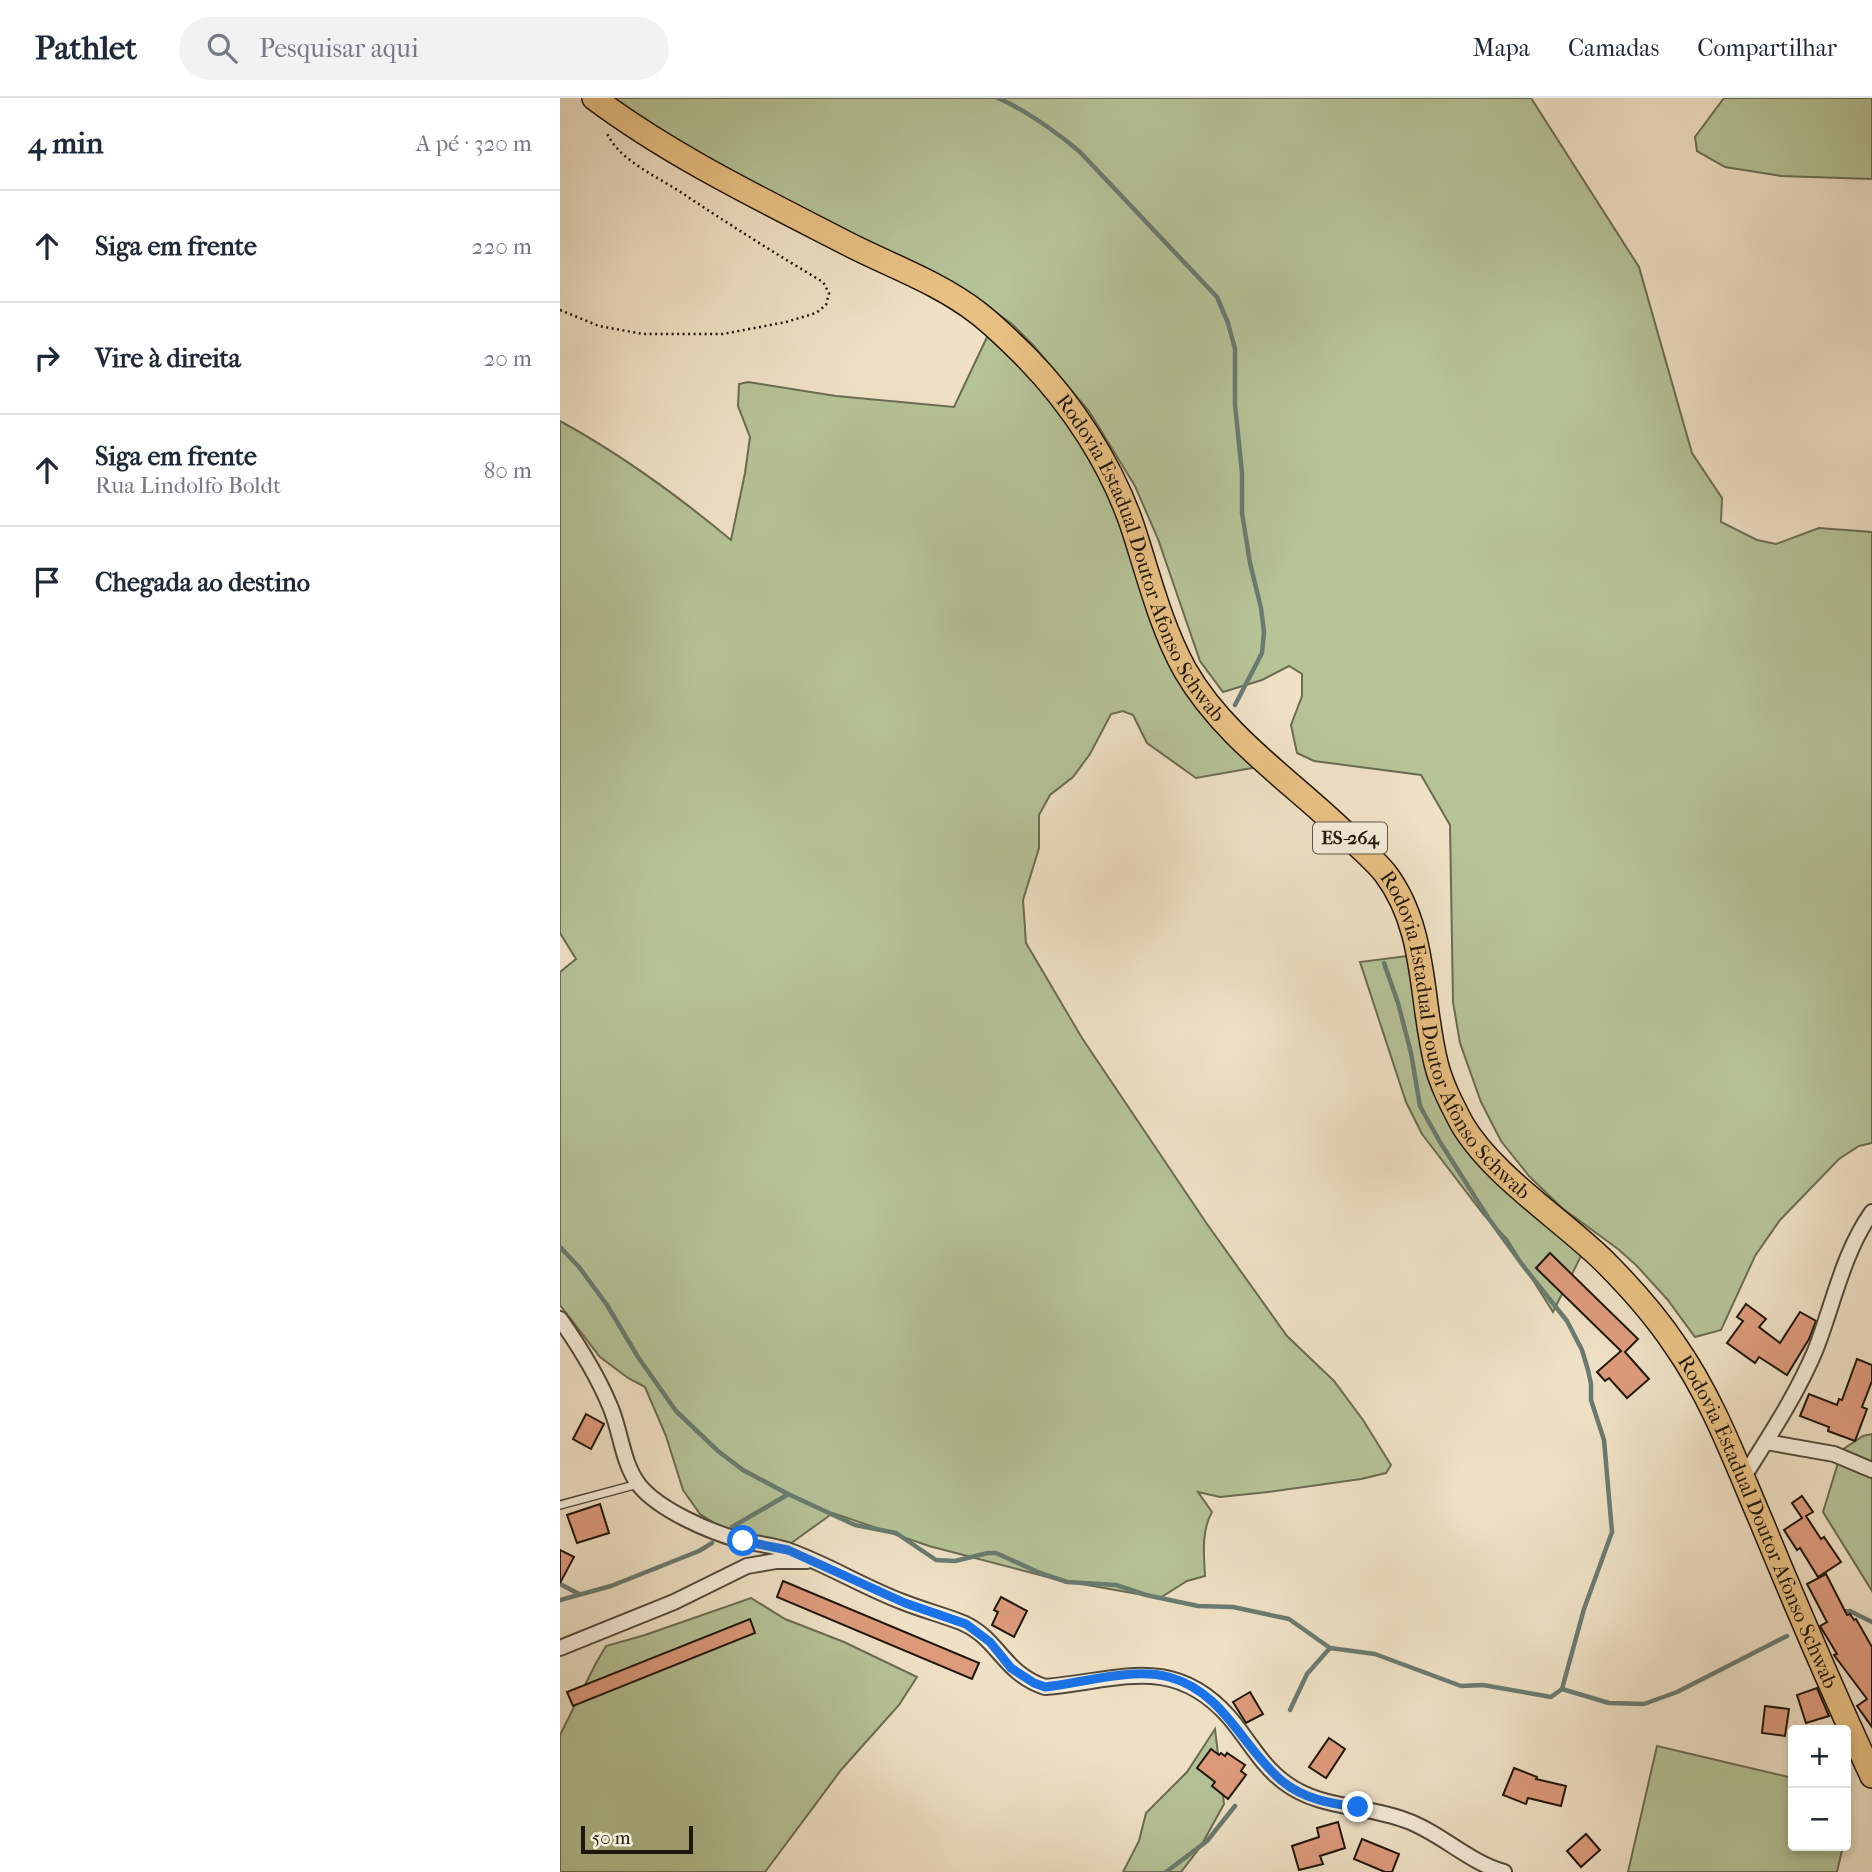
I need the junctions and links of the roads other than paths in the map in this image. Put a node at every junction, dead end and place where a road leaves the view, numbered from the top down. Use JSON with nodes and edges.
{"nodes":[{"id":1,"x":594,"y":98,"type":"edge"},
{"id":2,"x":1872,"y":1212,"type":"edge"},
{"id":3,"x":560,"y":1319,"type":"edge"},
{"id":4,"x":1766,"y":1442,"type":"junction"},
{"id":5,"x":1872,"y":1470,"type":"edge"},
{"id":6,"x":1743,"y":1478,"type":"junction"},
{"id":7,"x":639,"y":1484,"type":"junction"},
{"id":8,"x":560,"y":1505,"type":"edge"},
{"id":9,"x":813,"y":1560,"type":"junction"},
{"id":10,"x":560,"y":1648,"type":"edge"},
{"id":11,"x":1872,"y":1776,"type":"edge"},
{"id":12,"x":1497,"y":1871,"type":"edge"}],
"edges":[{"from":1,"to":6,"type":"main road","name":"Rodovia Estadual Doutor Afonso Schwab","number":"ES-264"},
{"from":2,"to":4,"type":"street"},
{"from":3,"to":7,"type":"street"},
{"from":4,"to":5,"type":"street"},
{"from":4,"to":6,"type":"street"},
{"from":6,"to":11,"type":"main road","name":"Rodovia Estadual Doutor Afonso Schwab","number":"ES-264"},
{"from":7,"to":8,"type":"lane"},
{"from":7,"to":9,"type":"street"},
{"from":9,"to":10,"type":"street"},
{"from":9,"to":12,"type":"street"}]}
